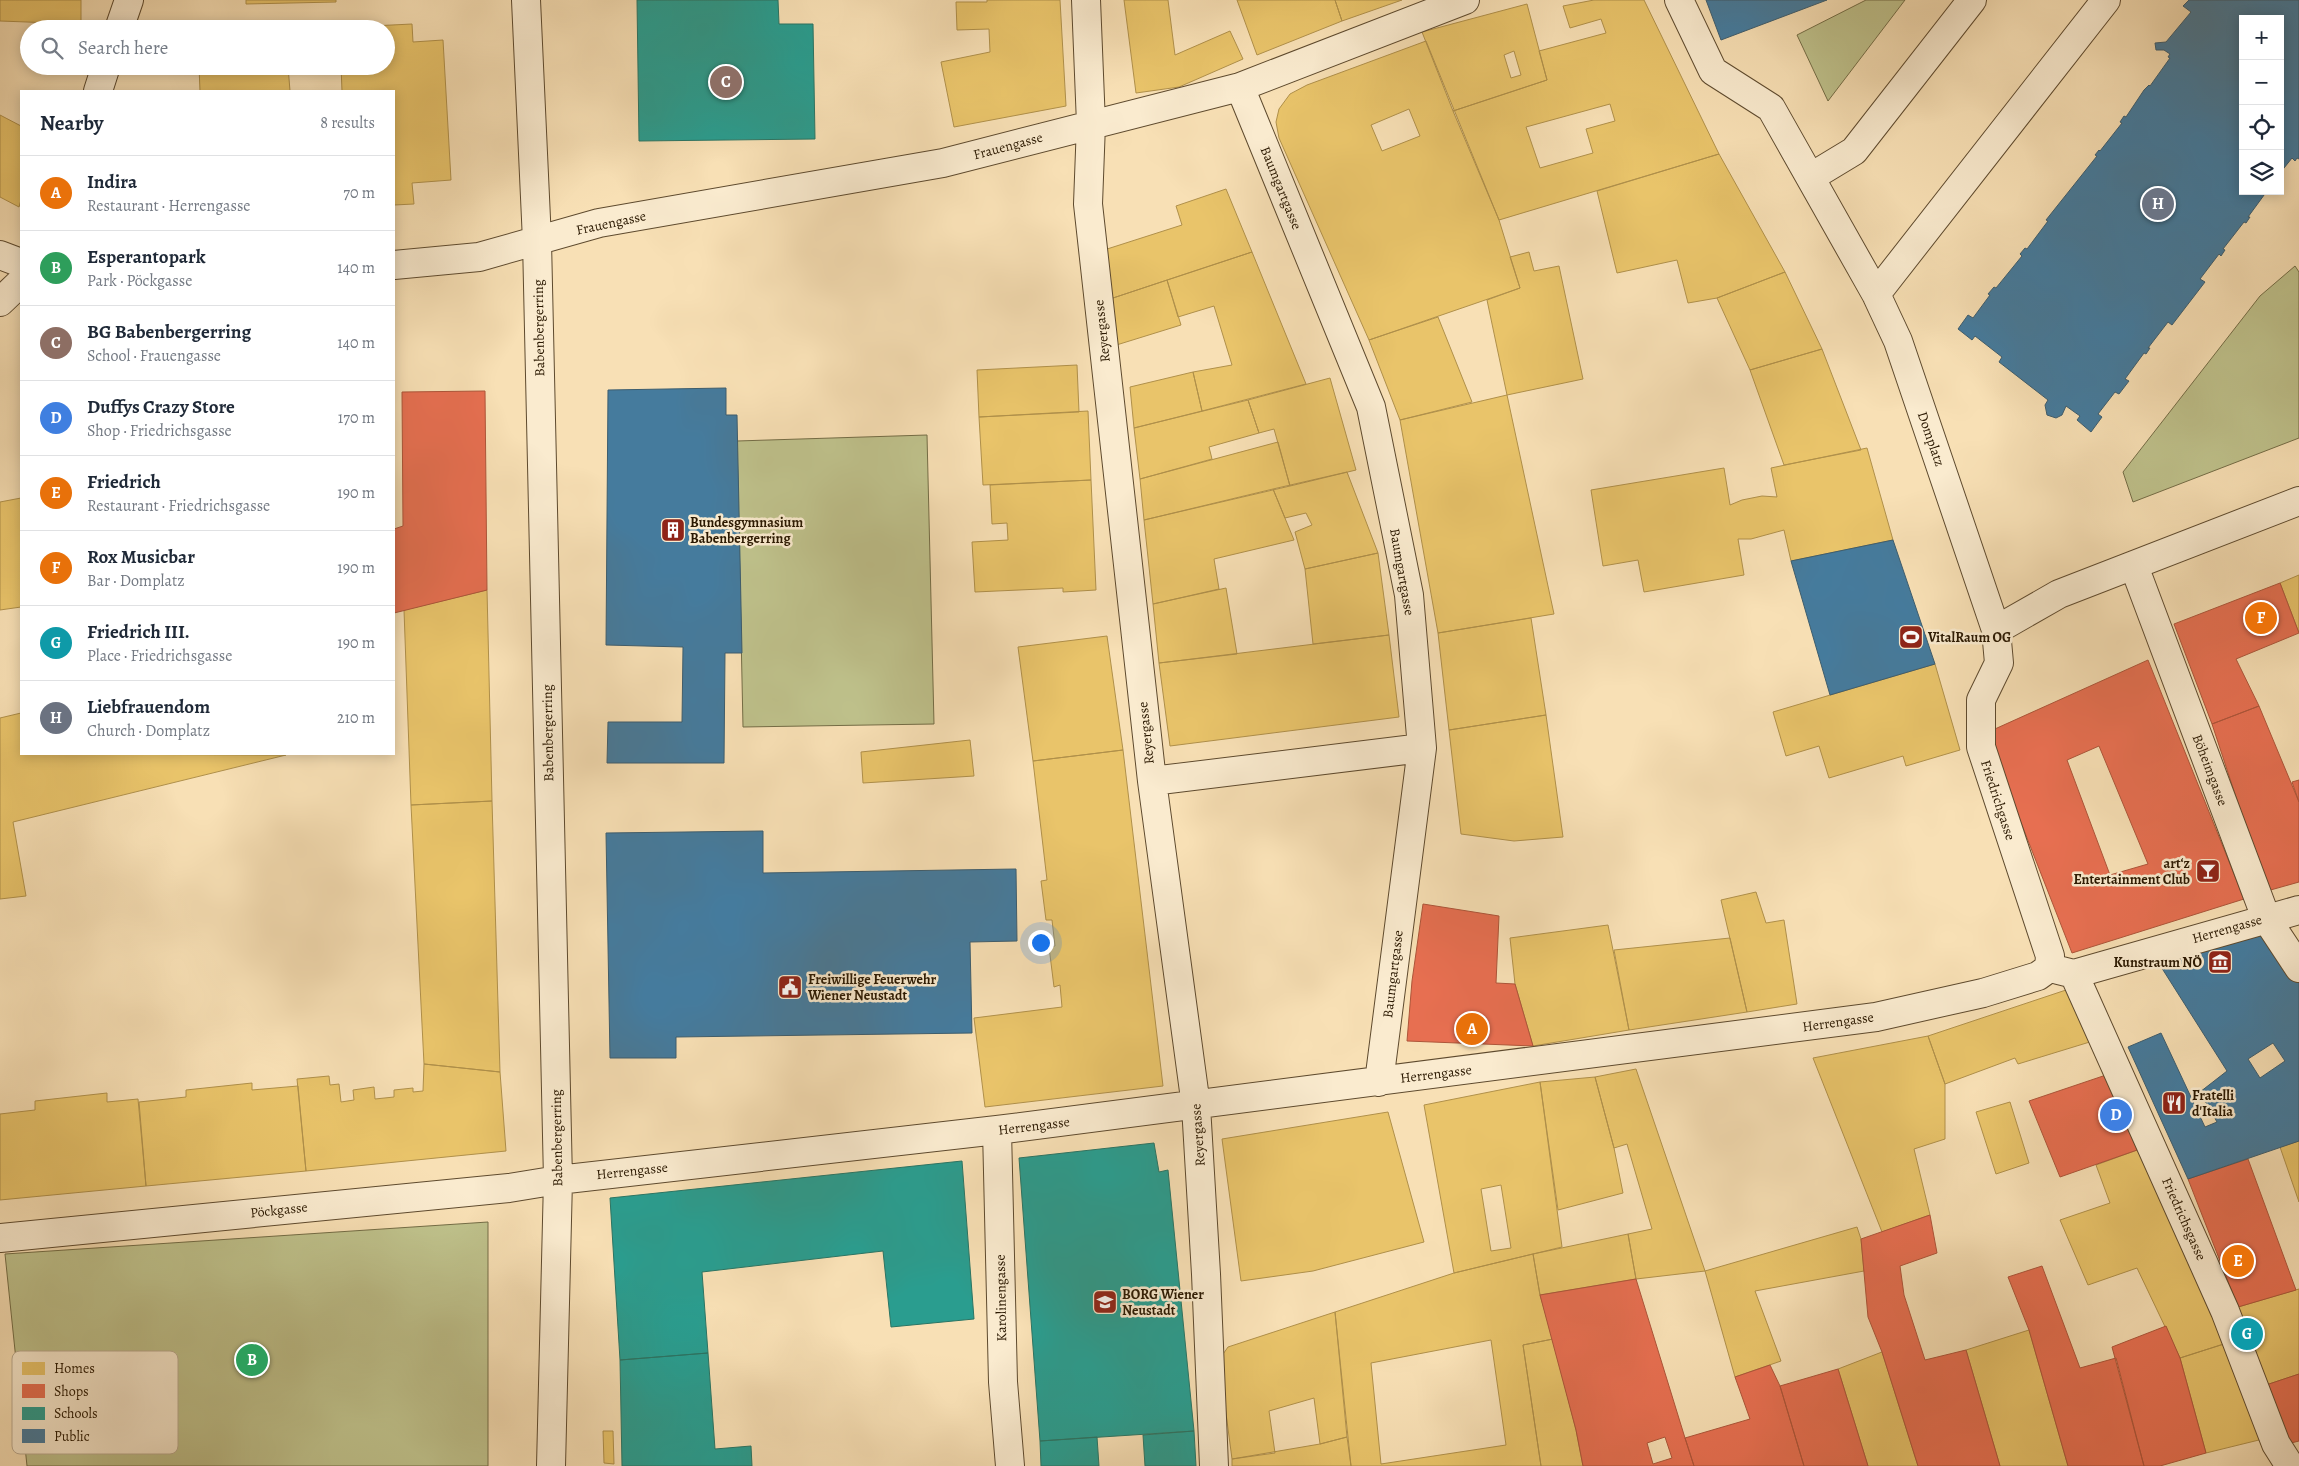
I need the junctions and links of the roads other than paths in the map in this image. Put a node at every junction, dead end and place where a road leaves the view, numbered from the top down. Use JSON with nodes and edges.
{"nodes":[{"id":1,"x":129,"y":0,"type":"edge"},
{"id":2,"x":526,"y":0,"type":"edge"},
{"id":3,"x":1086,"y":0,"type":"edge"},
{"id":4,"x":1465,"y":0,"type":"edge"},
{"id":5,"x":1680,"y":0,"type":"edge"},
{"id":6,"x":1972,"y":0,"type":"edge"},
{"id":7,"x":2106,"y":0,"type":"edge"},
{"id":8,"x":122,"y":20,"type":"edge"},
{"id":9,"x":103,"y":75,"type":"edge"},
{"id":10,"x":1240,"y":86,"type":"junction"},
{"id":11,"x":98,"y":90,"type":"edge"},
{"id":12,"x":1091,"y":124,"type":"junction"},
{"id":13,"x":1811,"y":177,"type":"junction"},
{"id":14,"x":537,"y":241,"type":"junction"},
{"id":15,"x":0,"y":255,"type":"edge"},
{"id":16,"x":20,"y":263,"type":"edge"},
{"id":17,"x":395,"y":265,"type":"edge"},
{"id":18,"x":20,"y":283,"type":"edge"},
{"id":19,"x":1876,"y":294,"type":"junction"},
{"id":20,"x":0,"y":302,"type":"edge"},
{"id":21,"x":2299,"y":501,"type":"edge"},
{"id":22,"x":2134,"y":566,"type":"junction"},
{"id":23,"x":1996,"y":630,"type":"junction"},
{"id":24,"x":1422,"y":748,"type":"junction"},
{"id":25,"x":1152,"y":781,"type":"junction"},
{"id":26,"x":2299,"y":910,"type":"edge"},
{"id":27,"x":2266,"y":918,"type":"junction"},
{"id":28,"x":2299,"y":968,"type":"edge"},
{"id":29,"x":2062,"y":971,"type":"junction"},
{"id":30,"x":1379,"y":1082,"type":"junction"},
{"id":31,"x":1196,"y":1106,"type":"junction"},
{"id":32,"x":997,"y":1130,"type":"junction"},
{"id":33,"x":558,"y":1180,"type":"junction"},
{"id":34,"x":0,"y":1238,"type":"edge"},
{"id":35,"x":551,"y":1466,"type":"edge"},
{"id":36,"x":1010,"y":1466,"type":"edge"},
{"id":37,"x":1214,"y":1466,"type":"edge"},
{"id":38,"x":2290,"y":1466,"type":"edge"}],
"edges":[{"from":1,"to":8,"type":"street"},
{"from":2,"to":14,"type":"street","name":"Babenbergerring"},
{"from":3,"to":12,"type":"street","name":"Reyergasse"},
{"from":4,"to":10,"type":"street","name":"Frauengasse"},
{"from":5,"to":13,"type":"street"},
{"from":6,"to":13,"type":"street"},
{"from":7,"to":19,"type":"street"},
{"from":9,"to":11,"type":"street"},
{"from":10,"to":12,"type":"street","name":"Frauengasse"},
{"from":10,"to":24,"type":"street","name":"Baumgartgasse"},
{"from":12,"to":14,"type":"street","name":"Frauengasse"},
{"from":12,"to":25,"type":"street","name":"Reyergasse"},
{"from":13,"to":19,"type":"street","name":"Domplatz"},
{"from":14,"to":17,"type":"street","name":"Frauengasse"},
{"from":14,"to":33,"type":"street","name":"Babenbergerring"},
{"from":15,"to":16,"type":"street"},
{"from":18,"to":20,"type":"street"},
{"from":19,"to":23,"type":"street","name":"Domplatz"},
{"from":21,"to":22,"type":"street"},
{"from":22,"to":23,"type":"street"},
{"from":22,"to":27,"type":"street","name":"Böheimgasse"},
{"from":23,"to":29,"type":"street","name":"Friedrichgasse"},
{"from":24,"to":25,"type":"street"},
{"from":24,"to":30,"type":"street","name":"Baumgartgasse"},
{"from":25,"to":31,"type":"street","name":"Reyergasse"},
{"from":26,"to":27,"type":"street","name":"Herrengasse"},
{"from":27,"to":28,"type":"street","name":"Böheimgasse"},
{"from":27,"to":29,"type":"street","name":"Herrengasse"},
{"from":29,"to":30,"type":"street","name":"Herrengasse"},
{"from":29,"to":38,"type":"street","name":"Friedrichsgasse"},
{"from":30,"to":31,"type":"street","name":"Herrengasse"},
{"from":31,"to":32,"type":"street","name":"Herrengasse"},
{"from":31,"to":37,"type":"street","name":"Reyergasse"},
{"from":32,"to":33,"type":"street","name":"Herrengasse"},
{"from":32,"to":36,"type":"street","name":"Karolinengasse"},
{"from":33,"to":34,"type":"street","name":"Pöckgasse"},
{"from":33,"to":35,"type":"street","name":"Babenbergerring"}]}
